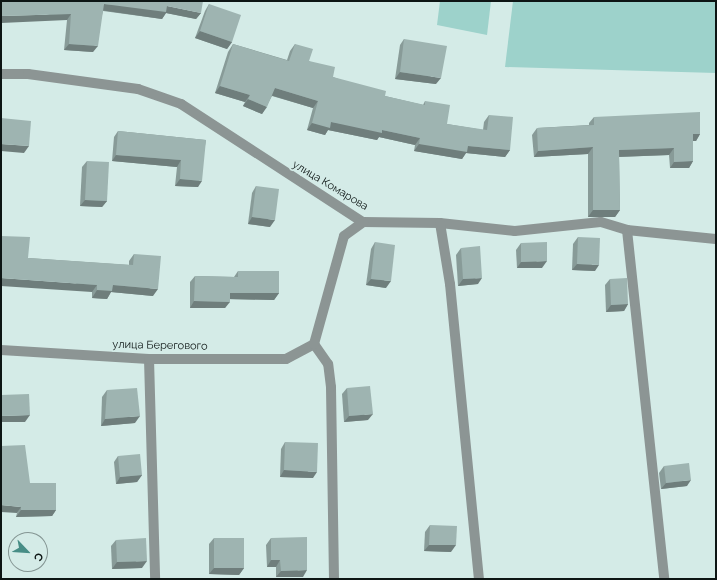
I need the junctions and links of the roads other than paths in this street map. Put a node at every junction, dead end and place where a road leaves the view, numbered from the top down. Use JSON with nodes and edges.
{"nodes":[{"id":1,"x":1,"y":74,"type":"edge"},
{"id":2,"x":363,"y":222,"type":"junction"},
{"id":3,"x":440,"y":223,"type":"junction"},
{"id":4,"x":627,"y":230,"type":"junction"},
{"id":5,"x":716,"y":239,"type":"edge"},
{"id":6,"x":314,"y":344,"type":"junction"},
{"id":7,"x":1,"y":350,"type":"edge"},
{"id":8,"x":150,"y":359,"type":"junction"},
{"id":9,"x":155,"y":579,"type":"edge"},
{"id":10,"x":334,"y":579,"type":"edge"},
{"id":11,"x":479,"y":579,"type":"edge"},
{"id":12,"x":664,"y":579,"type":"edge"}],
"edges":[{"from":1,"to":2,"type":"street","name":"улица Комарова"},
{"from":2,"to":3,"type":"street","name":"улица Комарова"},
{"from":2,"to":6,"type":"street"},
{"from":3,"to":4,"type":"street","name":"улица Комарова"},
{"from":3,"to":11,"type":"street"},
{"from":4,"to":5,"type":"street","name":"улица Комарова"},
{"from":4,"to":12,"type":"street"},
{"from":6,"to":8,"type":"street","name":"улица Берегового"},
{"from":6,"to":10,"type":"street"},
{"from":7,"to":8,"type":"street","name":"улица Берегового"},
{"from":8,"to":9,"type":"street"}]}
